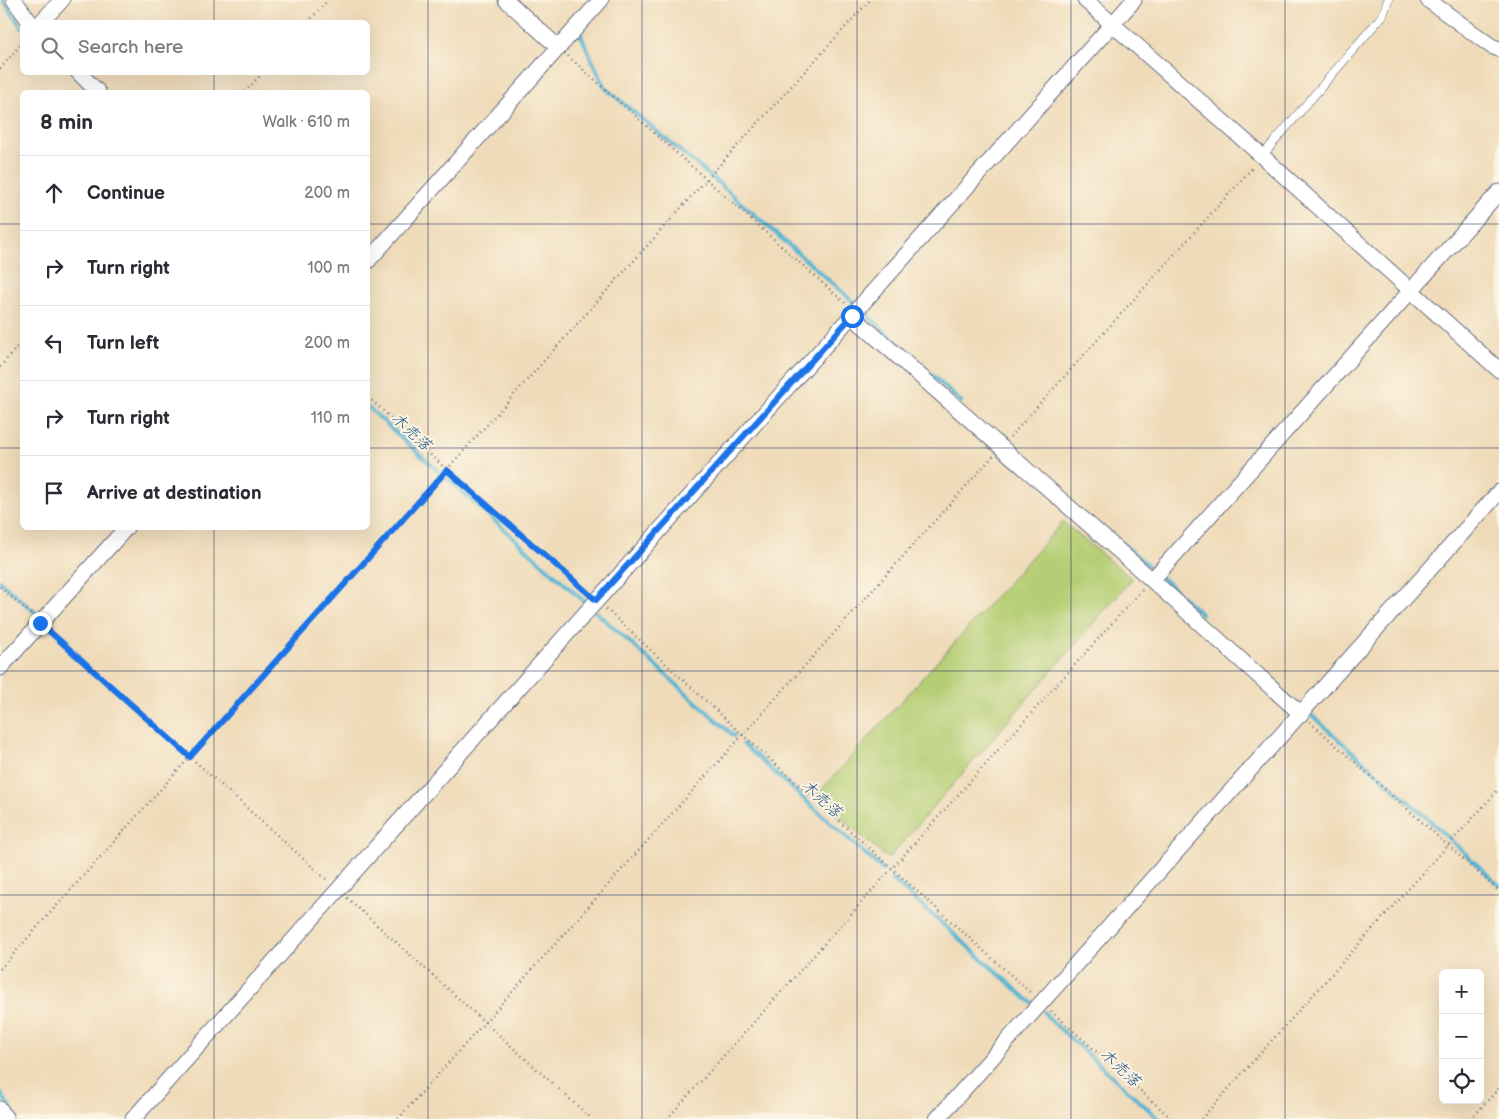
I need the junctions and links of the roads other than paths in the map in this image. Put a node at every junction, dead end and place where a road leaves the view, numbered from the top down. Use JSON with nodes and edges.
{"nodes":[{"id":1,"x":14,"y":0,"type":"edge"},
{"id":2,"x":62,"y":0,"type":"edge"},
{"id":3,"x":506,"y":0,"type":"edge"},
{"id":4,"x":601,"y":0,"type":"edge"},
{"id":5,"x":1085,"y":0,"type":"edge"},
{"id":6,"x":1134,"y":0,"type":"edge"},
{"id":7,"x":1388,"y":0,"type":"edge"},
{"id":8,"x":1428,"y":0,"type":"edge"},
{"id":9,"x":29,"y":20,"type":"edge"},
{"id":10,"x":43,"y":20,"type":"edge"},
{"id":11,"x":1112,"y":25,"type":"junction"},
{"id":12,"x":559,"y":48,"type":"junction"},
{"id":13,"x":1499,"y":50,"type":"edge"},
{"id":14,"x":81,"y":75,"type":"edge"},
{"id":15,"x":96,"y":90,"type":"edge"},
{"id":16,"x":1262,"y":156,"type":"junction"},
{"id":17,"x":1499,"y":192,"type":"edge"},
{"id":18,"x":370,"y":259,"type":"edge"},
{"id":19,"x":1411,"y":290,"type":"junction"},
{"id":20,"x":854,"y":314,"type":"junction"},
{"id":21,"x":1499,"y":370,"type":"edge"},
{"id":22,"x":1499,"y":492,"type":"edge"},
{"id":23,"x":124,"y":530,"type":"edge"},
{"id":24,"x":1152,"y":580,"type":"junction"},
{"id":25,"x":0,"y":668,"type":"edge"},
{"id":26,"x":1301,"y":714,"type":"junction"},
{"id":27,"x":0,"y":1109,"type":"edge"},
{"id":28,"x":6,"y":1119,"type":"edge"},
{"id":29,"x":133,"y":1119,"type":"edge"},
{"id":30,"x":938,"y":1119,"type":"edge"}],
"edges":[{"from":1,"to":9,"type":"street"},
{"from":2,"to":10,"type":"street"},
{"from":3,"to":12,"type":"street"},
{"from":4,"to":12,"type":"street"},
{"from":5,"to":11,"type":"street"},
{"from":6,"to":11,"type":"street"},
{"from":7,"to":16,"type":"lane"},
{"from":8,"to":13,"type":"street"},
{"from":11,"to":16,"type":"street"},
{"from":11,"to":20,"type":"street"},
{"from":12,"to":18,"type":"street"},
{"from":14,"to":15,"type":"street"},
{"from":16,"to":19,"type":"street"},
{"from":17,"to":19,"type":"street"},
{"from":19,"to":21,"type":"street"},
{"from":19,"to":24,"type":"street"},
{"from":20,"to":24,"type":"street"},
{"from":20,"to":29,"type":"street"},
{"from":22,"to":26,"type":"street"},
{"from":23,"to":25,"type":"street"},
{"from":24,"to":26,"type":"street"},
{"from":26,"to":30,"type":"street"},
{"from":27,"to":28,"type":"street"}]}
